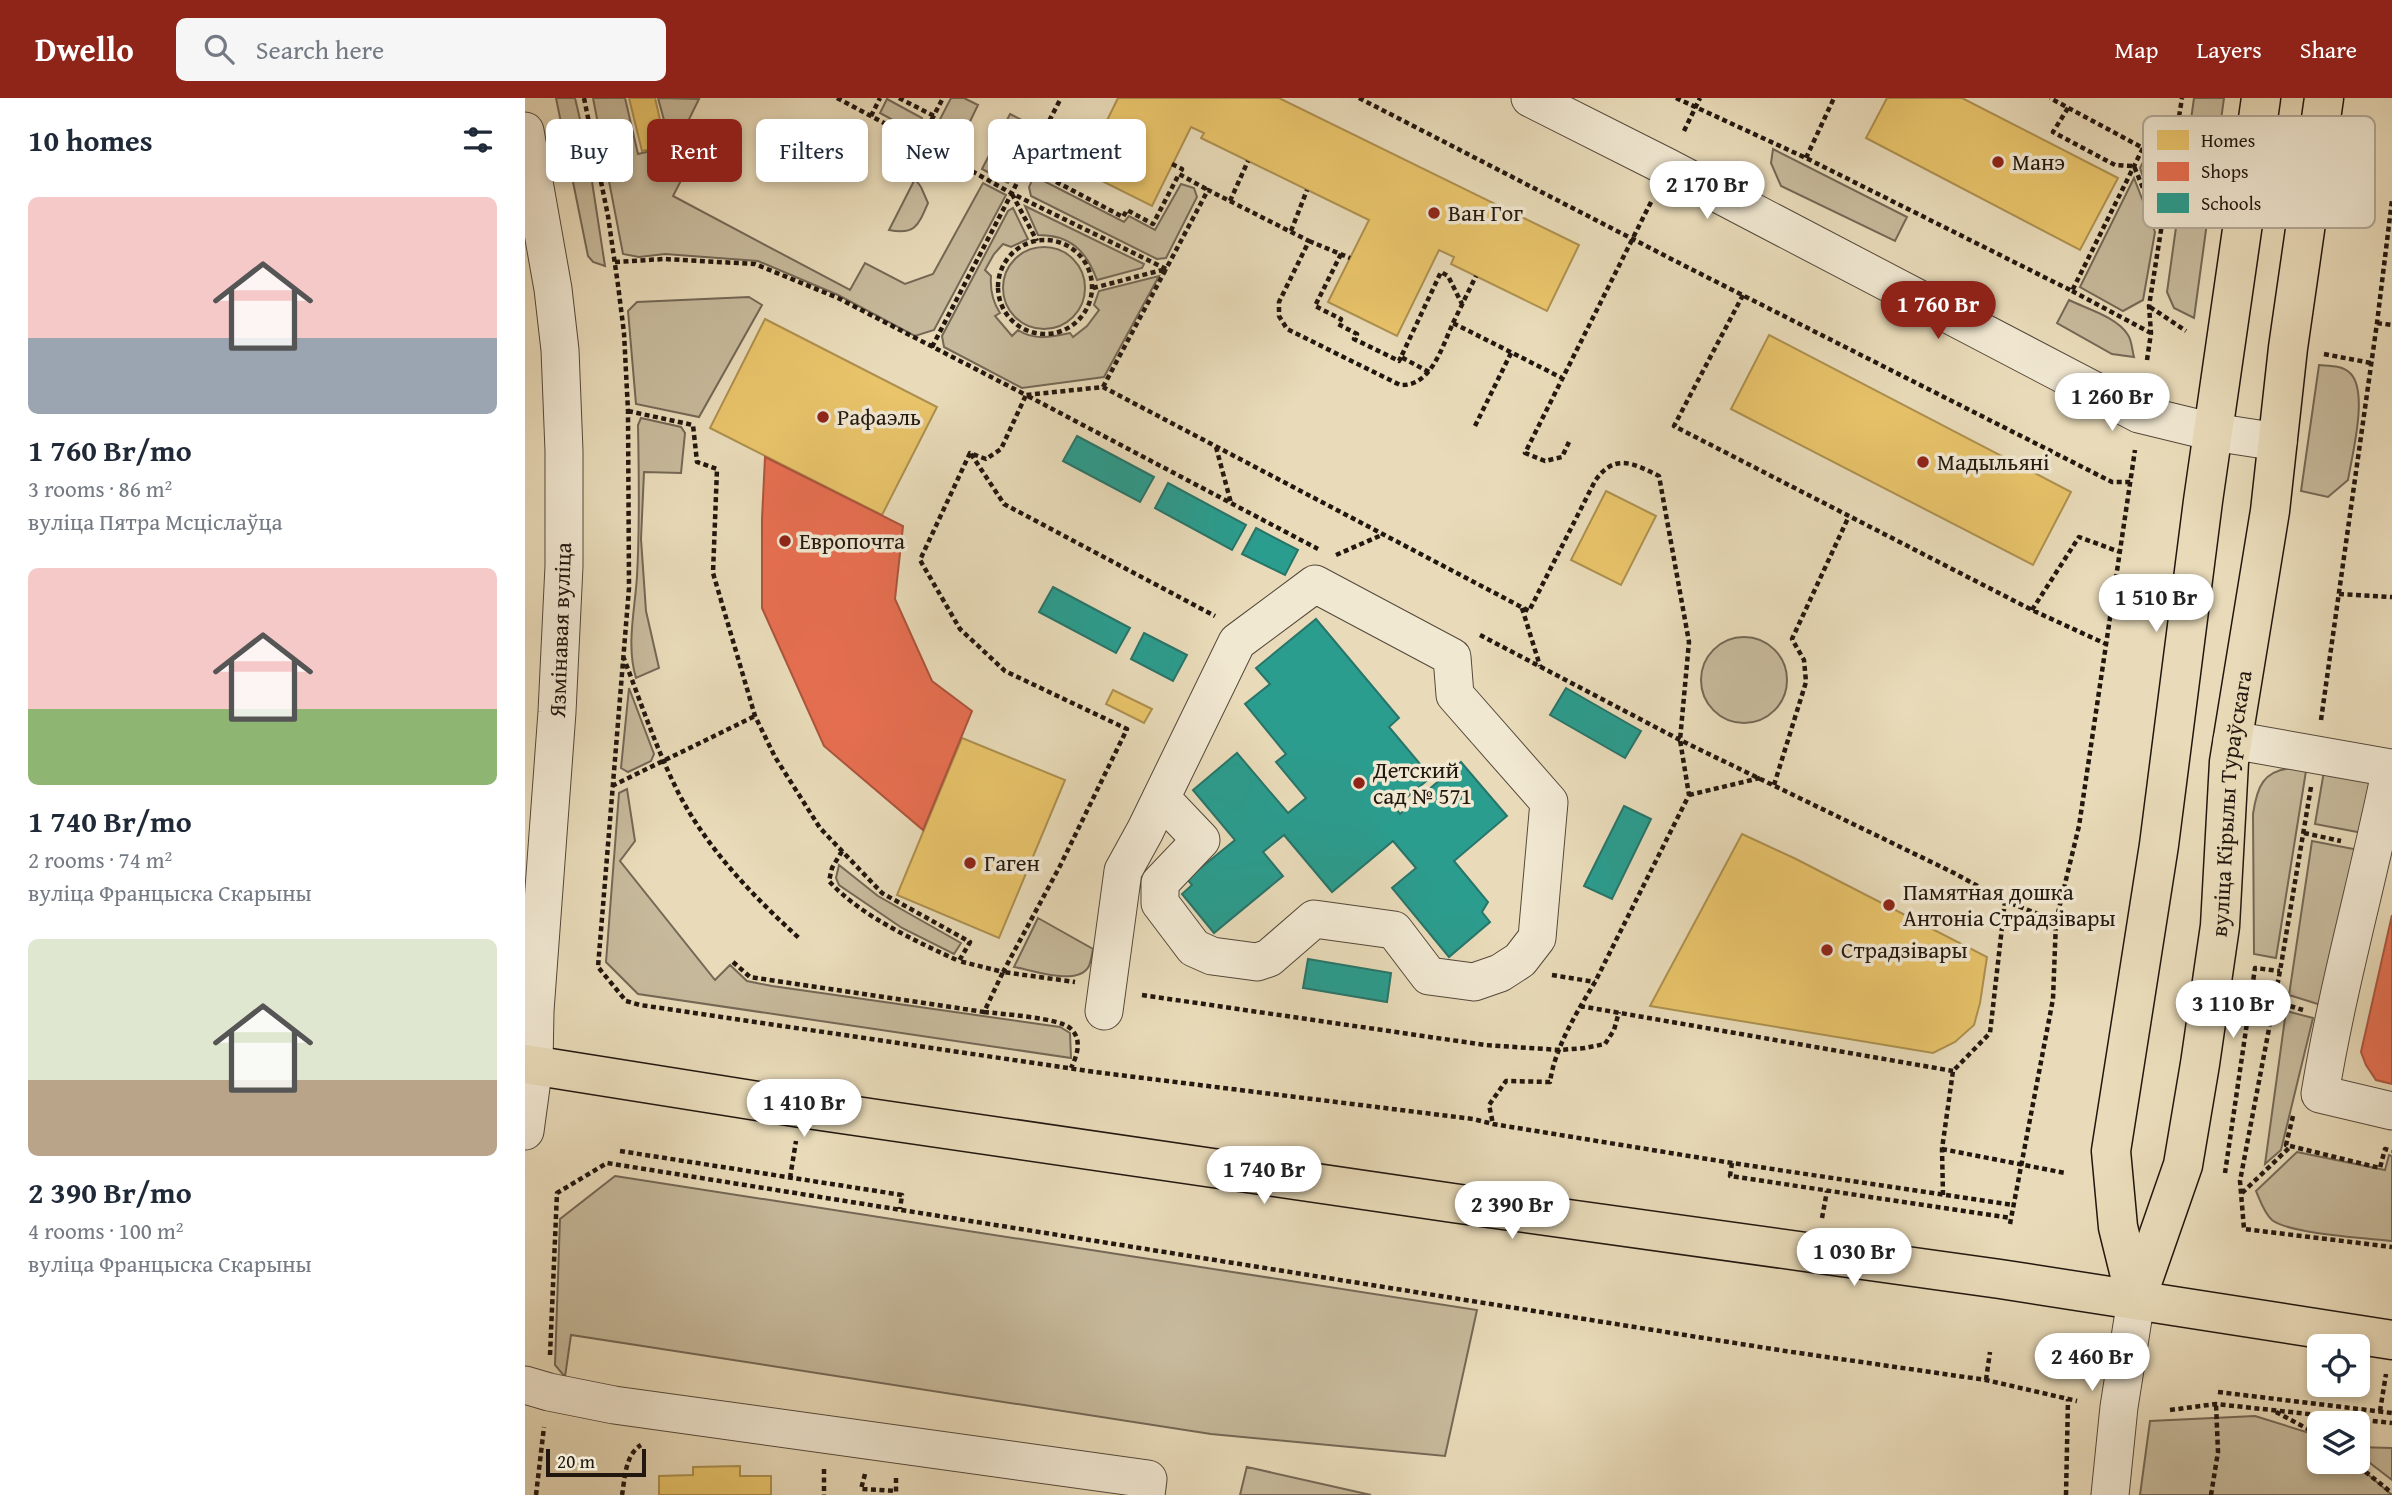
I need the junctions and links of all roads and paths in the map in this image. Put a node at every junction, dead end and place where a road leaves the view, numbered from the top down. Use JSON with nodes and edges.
{"nodes":[{"id":1,"x":584,"y":98,"type":"edge"},
{"id":2,"x":837,"y":98,"type":"edge"},
{"id":3,"x":880,"y":98,"type":"edge"},
{"id":4,"x":899,"y":98,"type":"edge"},
{"id":5,"x":943,"y":98,"type":"edge"},
{"id":6,"x":1061,"y":98,"type":"edge"},
{"id":7,"x":1359,"y":98,"type":"edge"},
{"id":8,"x":1530,"y":98,"type":"edge"},
{"id":9,"x":1676,"y":98,"type":"edge"},
{"id":10,"x":1700,"y":98,"type":"edge"},
{"id":11,"x":1834,"y":98,"type":"edge"},
{"id":12,"x":2050,"y":98,"type":"edge"},
{"id":13,"x":2182,"y":98,"type":"edge"},
{"id":14,"x":2261,"y":98,"type":"edge"},
{"id":15,"x":2324,"y":98,"type":"edge"},
{"id":16,"x":1695,"y":108,"type":"junction"},
{"id":17,"x":2068,"y":108,"type":"junction"},
{"id":18,"x":871,"y":116,"type":"junction"},
{"id":19,"x":934,"y":116,"type":"junction"},
{"id":20,"x":2179,"y":116,"type":"edge"},
{"id":21,"x":2258,"y":116,"type":"edge"},
{"id":22,"x":2321,"y":116,"type":"edge"},
{"id":23,"x":932,"y":119,"type":"edge"},
{"id":24,"x":1050,"y":119,"type":"edge"},
{"id":25,"x":882,"y":122,"type":"edge"},
{"id":26,"x":525,"y":131,"type":"edge"},
{"id":27,"x":1684,"y":131,"type":"dead end"},
{"id":28,"x":2143,"y":148,"type":"joint"},
{"id":29,"x":1807,"y":158,"type":"junction"},
{"id":30,"x":1248,"y":161,"type":"dead end"},
{"id":31,"x":1172,"y":164,"type":"dead end"},
{"id":32,"x":2134,"y":166,"type":"junction"},
{"id":33,"x":974,"y":172,"type":"edge"},
{"id":34,"x":1179,"y":174,"type":"junction"},
{"id":35,"x":1017,"y":182,"type":"edge"},
{"id":36,"x":1056,"y":182,"type":"edge"},
{"id":37,"x":2143,"y":188,"type":"edge"},
{"id":38,"x":1208,"y":190,"type":"junction"},
{"id":39,"x":1307,"y":190,"type":"dead end"},
{"id":40,"x":1011,"y":193,"type":"junction"},
{"id":41,"x":1652,"y":200,"type":"dead end"},
{"id":42,"x":2392,"y":200,"type":"edge"},
{"id":43,"x":1230,"y":201,"type":"junction"},
{"id":44,"x":2242,"y":228,"type":"edge"},
{"id":45,"x":2305,"y":228,"type":"edge"},
{"id":46,"x":2160,"y":230,"type":"edge"},
{"id":47,"x":1291,"y":231,"type":"junction"},
{"id":48,"x":1633,"y":239,"type":"junction"},
{"id":49,"x":1037,"y":241,"type":"junction"},
{"id":50,"x":1309,"y":241,"type":"junction"},
{"id":51,"x":1341,"y":254,"type":"junction"},
{"id":52,"x":1350,"y":258,"type":"dead end"},
{"id":53,"x":615,"y":262,"type":"junction"},
{"id":54,"x":1166,"y":269,"type":"junction"},
{"id":55,"x":1476,"y":276,"type":"dead end"},
{"id":56,"x":1093,"y":288,"type":"junction"},
{"id":57,"x":2072,"y":291,"type":"junction"},
{"id":58,"x":1743,"y":295,"type":"junction"},
{"id":59,"x":1462,"y":304,"type":"junction"},
{"id":60,"x":2149,"y":306,"type":"junction"},
{"id":61,"x":1453,"y":323,"type":"junction"},
{"id":62,"x":2377,"y":323,"type":"junction"},
{"id":63,"x":2392,"y":325,"type":"edge"},
{"id":64,"x":2186,"y":331,"type":"dead end"},
{"id":65,"x":2151,"y":333,"type":"junction"},
{"id":66,"x":932,"y":346,"type":"junction"},
{"id":67,"x":1511,"y":353,"type":"junction"},
{"id":68,"x":2320,"y":354,"type":"dead end"},
{"id":69,"x":1401,"y":356,"type":"junction"},
{"id":70,"x":2147,"y":360,"type":"dead end"},
{"id":71,"x":2371,"y":363,"type":"junction"},
{"id":72,"x":1429,"y":372,"type":"junction"},
{"id":73,"x":1562,"y":378,"type":"junction"},
{"id":74,"x":1103,"y":387,"type":"junction"},
{"id":75,"x":1026,"y":395,"type":"junction"},
{"id":76,"x":628,"y":411,"type":"junction"},
{"id":77,"x":1475,"y":426,"type":"dead end"},
{"id":78,"x":2213,"y":432,"type":"junction"},
{"id":79,"x":1569,"y":442,"type":"dead end"},
{"id":80,"x":2278,"y":442,"type":"junction"},
{"id":81,"x":1216,"y":446,"type":"junction"},
{"id":82,"x":2135,"y":450,"type":"dead end"},
{"id":83,"x":970,"y":453,"type":"junction"},
{"id":84,"x":2131,"y":482,"type":"junction"},
{"id":85,"x":1231,"y":503,"type":"dead end"},
{"id":86,"x":1849,"y":516,"type":"junction"},
{"id":87,"x":1384,"y":534,"type":"junction"},
{"id":88,"x":2120,"y":552,"type":"junction"},
{"id":89,"x":1332,"y":556,"type":"dead end"},
{"id":90,"x":2339,"y":594,"type":"junction"},
{"id":91,"x":2392,"y":597,"type":"edge"},
{"id":92,"x":1522,"y":607,"type":"junction"},
{"id":93,"x":2032,"y":610,"type":"junction"},
{"id":94,"x":1248,"y":634,"type":"junction"},
{"id":95,"x":2106,"y":644,"type":"junction"},
{"id":96,"x":623,"y":655,"type":"junction"},
{"id":97,"x":1540,"y":666,"type":"dead end"},
{"id":98,"x":755,"y":716,"type":"junction"},
{"id":99,"x":1680,"y":740,"type":"junction"},
{"id":100,"x":2232,"y":740,"type":"junction"},
{"id":101,"x":2316,"y":756,"type":"junction"},
{"id":102,"x":664,"y":762,"type":"junction"},
{"id":103,"x":2391,"y":768,"type":"edge"},
{"id":104,"x":1760,"y":778,"type":"junction"},
{"id":105,"x":1774,"y":785,"type":"junction"},
{"id":106,"x":612,"y":787,"type":"junction"},
{"id":107,"x":1689,"y":795,"type":"junction"},
{"id":108,"x":1161,"y":798,"type":"junction"},
{"id":109,"x":842,"y":851,"type":"junction"},
{"id":110,"x":2005,"y":901,"type":"junction"},
{"id":111,"x":2056,"y":921,"type":"junction"},
{"id":112,"x":800,"y":939,"type":"dead end"},
{"id":113,"x":958,"y":961,"type":"junction"},
{"id":114,"x":733,"y":962,"type":"dead end"},
{"id":115,"x":2280,"y":971,"type":"junction"},
{"id":116,"x":1003,"y":972,"type":"junction"},
{"id":117,"x":1079,"y":982,"type":"dead end"},
{"id":118,"x":1136,"y":991,"type":"dead end"},
{"id":119,"x":1580,"y":1006,"type":"junction"},
{"id":120,"x":1104,"y":1011,"type":"dead end"},
{"id":121,"x":984,"y":1012,"type":"junction"},
{"id":122,"x":1619,"y":1012,"type":"junction"},
{"id":123,"x":1560,"y":1050,"type":"junction"},
{"id":124,"x":530,"y":1065,"type":"edge"},
{"id":125,"x":1071,"y":1069,"type":"junction"},
{"id":126,"x":1953,"y":1071,"type":"junction"},
{"id":127,"x":2392,"y":1111,"type":"edge"},
{"id":128,"x":1493,"y":1124,"type":"junction"},
{"id":129,"x":525,"y":1131,"type":"edge"},
{"id":130,"x":2291,"y":1146,"type":"dead end"},
{"id":131,"x":1942,"y":1149,"type":"junction"},
{"id":132,"x":620,"y":1151,"type":"dead end"},
{"id":133,"x":1732,"y":1163,"type":"junction"},
{"id":134,"x":2022,"y":1163,"type":"junction"},
{"id":135,"x":2065,"y":1172,"type":"dead end"},
{"id":136,"x":2225,"y":1173,"type":"dead end"},
{"id":137,"x":2241,"y":1194,"type":"junction"},
{"id":138,"x":1943,"y":1195,"type":"junction"},
{"id":139,"x":2013,"y":1205,"type":"junction"},
{"id":140,"x":900,"y":1209,"type":"junction"},
{"id":141,"x":2392,"y":1247,"type":"edge"},
{"id":142,"x":2136,"y":1300,"type":"junction"},
{"id":143,"x":2392,"y":1340,"type":"edge"},
{"id":144,"x":1990,"y":1352,"type":"dead end"},
{"id":145,"x":1986,"y":1380,"type":"junction"},
{"id":146,"x":537,"y":1389,"type":"edge"},
{"id":147,"x":2218,"y":1392,"type":"dead end"},
{"id":148,"x":2068,"y":1399,"type":"junction"},
{"id":149,"x":2077,"y":1401,"type":"dead end"},
{"id":150,"x":2216,"y":1404,"type":"junction"},
{"id":151,"x":2170,"y":1410,"type":"dead end"},
{"id":152,"x":2272,"y":1410,"type":"junction"},
{"id":153,"x":2392,"y":1413,"type":"edge"},
{"id":154,"x":2392,"y":1423,"type":"edge"},
{"id":155,"x":2307,"y":1429,"type":"edge"},
{"id":156,"x":2368,"y":1474,"type":"edge"},
{"id":157,"x":2392,"y":1493,"type":"edge"},
{"id":158,"x":536,"y":1495,"type":"edge"},
{"id":159,"x":1146,"y":1495,"type":"edge"},
{"id":160,"x":2066,"y":1495,"type":"edge"},
{"id":161,"x":2110,"y":1495,"type":"edge"},
{"id":162,"x":2211,"y":1495,"type":"edge"}],
"edges":[{"from":1,"to":53,"type":"path"},
{"from":2,"to":18,"type":"path"},
{"from":3,"to":18,"type":"path"},
{"from":4,"to":19,"type":"path"},
{"from":5,"to":19,"type":"path"},
{"from":6,"to":24,"type":"path"},
{"from":7,"to":48,"type":"path"},
{"from":8,"to":78,"type":"street"},
{"from":9,"to":16,"type":"path"},
{"from":10,"to":16,"type":"path"},
{"from":11,"to":29,"type":"path"},
{"from":12,"to":17,"type":"path"},
{"from":13,"to":20,"type":"path"},
{"from":14,"to":21,"type":"main road"},
{"from":15,"to":22,"type":"main road","name":"вуліца Кірылы Тураўскага"},
{"from":16,"to":27,"type":"path"},
{"from":16,"to":29,"type":"path"},
{"from":17,"to":28,"type":"path"},
{"from":17,"to":32,"type":"path"},
{"from":18,"to":25,"type":"path"},
{"from":19,"to":23,"type":"path"},
{"from":26,"to":124,"type":"street","name":"Язмінавая вуліца"},
{"from":28,"to":32,"type":"path"},
{"from":29,"to":57,"type":"path"},
{"from":30,"to":43,"type":"path"},
{"from":31,"to":34,"type":"path"},
{"from":32,"to":37,"type":"path"},
{"from":32,"to":57,"type":"path"},
{"from":33,"to":40,"type":"path"},
{"from":34,"to":36,"type":"path"},
{"from":34,"to":38,"type":"path"},
{"from":35,"to":40,"type":"path"},
{"from":38,"to":43,"type":"path"},
{"from":38,"to":54,"type":"path"},
{"from":39,"to":47,"type":"path"},
{"from":40,"to":49,"type":"path"},
{"from":40,"to":54,"type":"path"},
{"from":40,"to":66,"type":"path"},
{"from":41,"to":48,"type":"path"},
{"from":42,"to":62,"type":"path"},
{"from":43,"to":47,"type":"path"},
{"from":44,"to":78,"type":"main road"},
{"from":45,"to":80,"type":"main road","name":"вуліца Кірылы Тураўскага"},
{"from":46,"to":60,"type":"path"},
{"from":47,"to":50,"type":"path"},
{"from":48,"to":58,"type":"path"},
{"from":48,"to":73,"type":"path"},
{"from":49,"to":56,"type":"path"},
{"from":49,"to":56,"type":"path"},
{"from":50,"to":51,"type":"path"},
{"from":50,"to":72,"type":"path"},
{"from":51,"to":52,"type":"path"},
{"from":51,"to":69,"type":"path"},
{"from":53,"to":66,"type":"path"},
{"from":53,"to":76,"type":"path"},
{"from":54,"to":56,"type":"path"},
{"from":54,"to":74,"type":"path"},
{"from":55,"to":59,"type":"path"},
{"from":57,"to":65,"type":"path"},
{"from":58,"to":84,"type":"path"},
{"from":58,"to":86,"type":"path"},
{"from":59,"to":61,"type":"path"},
{"from":59,"to":69,"type":"path"},
{"from":60,"to":64,"type":"path"},
{"from":60,"to":65,"type":"path"},
{"from":61,"to":67,"type":"path"},
{"from":61,"to":72,"type":"path"},
{"from":62,"to":63,"type":"path"},
{"from":62,"to":71,"type":"path"},
{"from":65,"to":70,"type":"path"},
{"from":66,"to":75,"type":"path"},
{"from":67,"to":73,"type":"path"},
{"from":67,"to":77,"type":"path"},
{"from":68,"to":71,"type":"path"},
{"from":69,"to":72,"type":"path"},
{"from":71,"to":90,"type":"path"},
{"from":73,"to":79,"type":"path"},
{"from":74,"to":75,"type":"path"},
{"from":74,"to":81,"type":"path"},
{"from":75,"to":83,"type":"path"},
{"from":76,"to":96,"type":"path"},
{"from":76,"to":98,"type":"path"},
{"from":78,"to":80,"type":"street"},
{"from":78,"to":142,"type":"main road"},
{"from":80,"to":100,"type":"main road","name":"вуліца Кірылы Тураўскага"},
{"from":81,"to":85,"type":"path"},
{"from":81,"to":87,"type":"path"},
{"from":82,"to":84,"type":"path"},
{"from":83,"to":94,"type":"path"},
{"from":83,"to":116,"type":"path"},
{"from":84,"to":88,"type":"path"},
{"from":86,"to":93,"type":"path"},
{"from":86,"to":105,"type":"path"},
{"from":87,"to":89,"type":"path"},
{"from":87,"to":92,"type":"path"},
{"from":88,"to":93,"type":"path"},
{"from":88,"to":95,"type":"path"},
{"from":90,"to":91,"type":"path"},
{"from":90,"to":101,"type":"path"},
{"from":92,"to":97,"type":"path"},
{"from":92,"to":99,"type":"path"},
{"from":93,"to":95,"type":"path"},
{"from":94,"to":108,"type":"street"},
{"from":94,"to":108,"type":"street"},
{"from":95,"to":111,"type":"path"},
{"from":96,"to":102,"type":"path"},
{"from":96,"to":106,"type":"path"},
{"from":98,"to":102,"type":"path"},
{"from":98,"to":109,"type":"path"},
{"from":99,"to":104,"type":"path"},
{"from":99,"to":107,"type":"path"},
{"from":100,"to":101,"type":"street"},
{"from":100,"to":142,"type":"main road","name":"вуліца Кірылы Тураўскага"},
{"from":101,"to":103,"type":"street"},
{"from":101,"to":115,"type":"path"},
{"from":102,"to":106,"type":"path"},
{"from":102,"to":112,"type":"path"},
{"from":103,"to":127,"type":"street"},
{"from":104,"to":105,"type":"path"},
{"from":104,"to":107,"type":"path"},
{"from":105,"to":110,"type":"path"},
{"from":106,"to":125,"type":"path"},
{"from":107,"to":119,"type":"path"},
{"from":108,"to":120,"type":"street"},
{"from":109,"to":113,"type":"path"},
{"from":109,"to":113,"type":"path"},
{"from":110,"to":111,"type":"path"},
{"from":110,"to":126,"type":"path"},
{"from":111,"to":134,"type":"path"},
{"from":113,"to":116,"type":"path"},
{"from":114,"to":121,"type":"path"},
{"from":115,"to":136,"type":"path"},
{"from":115,"to":137,"type":"path"},
{"from":116,"to":117,"type":"path"},
{"from":116,"to":121,"type":"path"},
{"from":118,"to":123,"type":"path"},
{"from":119,"to":122,"type":"path"},
{"from":119,"to":123,"type":"path"},
{"from":121,"to":125,"type":"path"},
{"from":122,"to":123,"type":"path"},
{"from":122,"to":126,"type":"path"},
{"from":123,"to":128,"type":"path"},
{"from":124,"to":129,"type":"street","name":"Язмінавая вуліца"},
{"from":124,"to":142,"type":"main road"},
{"from":125,"to":128,"type":"path"},
{"from":126,"to":131,"type":"path"},
{"from":128,"to":133,"type":"path"},
{"from":130,"to":137,"type":"path"},
{"from":131,"to":134,"type":"path"},
{"from":131,"to":138,"type":"path"},
{"from":132,"to":140,"type":"path"},
{"from":133,"to":138,"type":"path"},
{"from":133,"to":139,"type":"path"},
{"from":134,"to":135,"type":"path"},
{"from":134,"to":139,"type":"path"},
{"from":137,"to":141,"type":"path"},
{"from":138,"to":139,"type":"path"},
{"from":140,"to":145,"type":"path"},
{"from":140,"to":146,"type":"path"},
{"from":142,"to":143,"type":"main road"},
{"from":142,"to":161,"type":"street"},
{"from":144,"to":145,"type":"path"},
{"from":145,"to":148,"type":"path"},
{"from":146,"to":158,"type":"path"},
{"from":146,"to":159,"type":"street"},
{"from":147,"to":153,"type":"path"},
{"from":148,"to":149,"type":"path"},
{"from":148,"to":160,"type":"path"},
{"from":150,"to":151,"type":"path"},
{"from":150,"to":152,"type":"path"},
{"from":150,"to":162,"type":"path"},
{"from":152,"to":154,"type":"path"},
{"from":152,"to":155,"type":"path"},
{"from":156,"to":157,"type":"path"}]}
